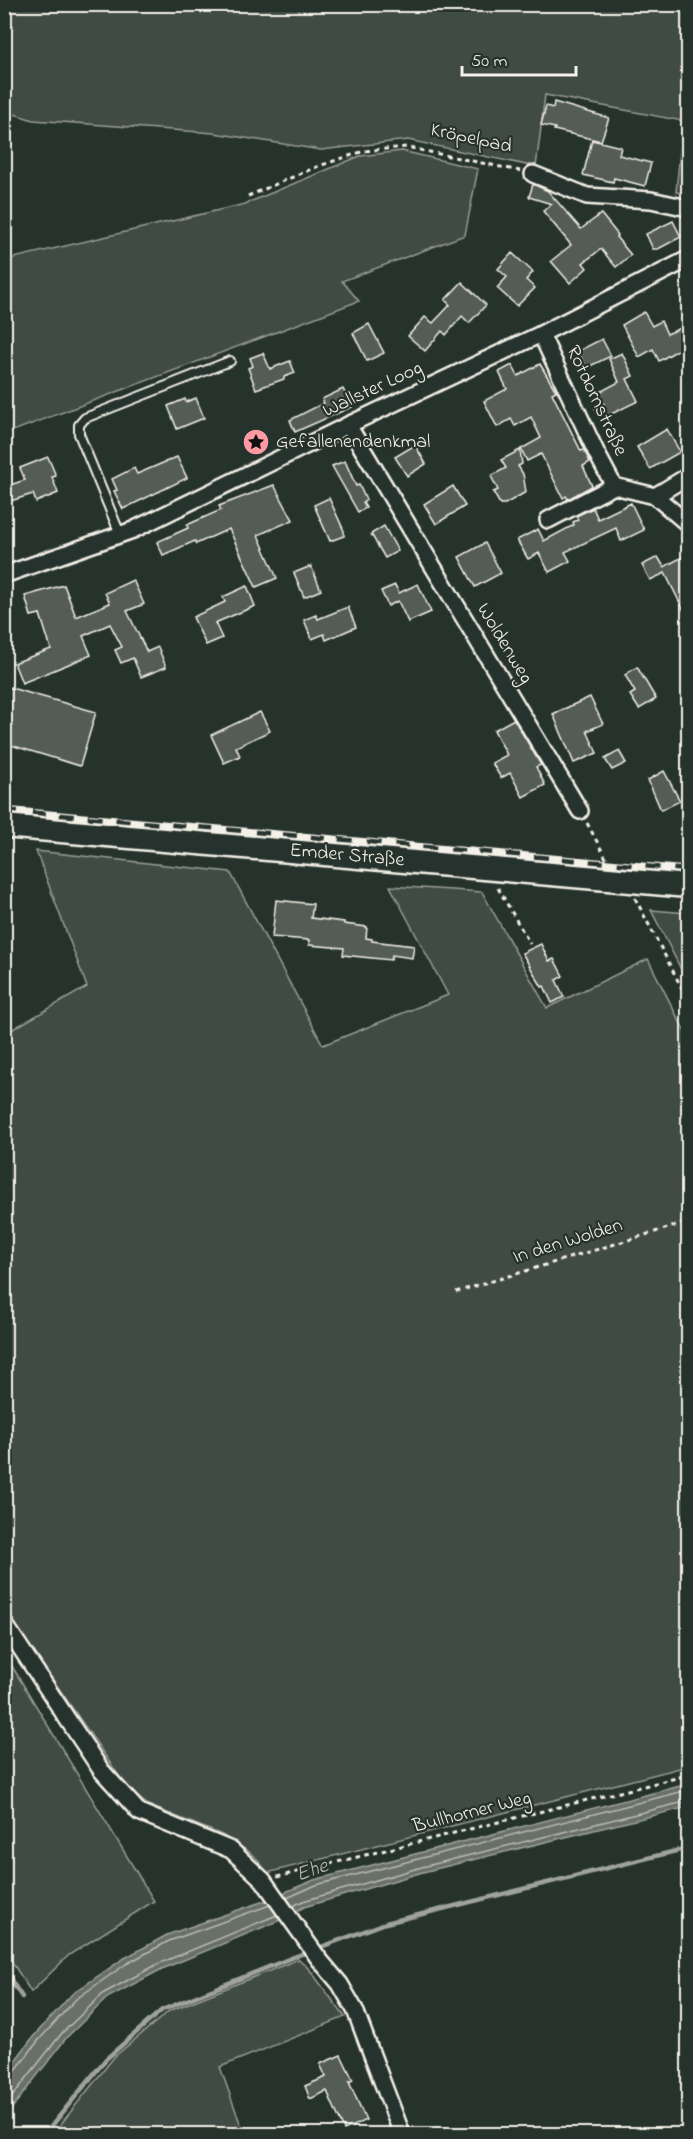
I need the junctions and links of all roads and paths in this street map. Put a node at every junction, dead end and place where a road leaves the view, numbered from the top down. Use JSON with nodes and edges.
{"nodes":[{"id":1,"x":533,"y":174,"type":"joint"},
{"id":2,"x":248,"y":196,"type":"dead end"},
{"id":3,"x":688,"y":208,"type":"edge"},
{"id":4,"x":688,"y":259,"type":"edge"},
{"id":5,"x":541,"y":333,"type":"junction"},
{"id":6,"x":230,"y":361,"type":"dead end"},
{"id":7,"x":348,"y":425,"type":"junction"},
{"id":8,"x":688,"y":476,"type":"edge"},
{"id":9,"x":614,"y":486,"type":"junction"},
{"id":10,"x":655,"y":496,"type":"junction"},
{"id":11,"x":548,"y":520,"type":"dead end"},
{"id":12,"x":688,"y":524,"type":"edge"},
{"id":13,"x":120,"y":534,"type":"junction"},
{"id":14,"x":4,"y":575,"type":"edge"},
{"id":15,"x":580,"y":811,"type":"joint"},
{"id":16,"x":4,"y":826,"type":"edge"},
{"id":17,"x":607,"y":879,"type":"junction"},
{"id":18,"x":496,"y":881,"type":"dead end"},
{"id":19,"x":633,"y":881,"type":"junction"},
{"id":20,"x":688,"y":886,"type":"edge"},
{"id":21,"x":530,"y":944,"type":"dead end"},
{"id":22,"x":688,"y":1000,"type":"edge"},
{"id":23,"x":688,"y":1222,"type":"edge"},
{"id":24,"x":456,"y":1292,"type":"dead end"},
{"id":25,"x":4,"y":1623,"type":"edge"},
{"id":26,"x":688,"y":1775,"type":"edge"},
{"id":27,"x":265,"y":1884,"type":"junction"},
{"id":28,"x":402,"y":2134,"type":"edge"}],
"edges":[{"from":1,"to":2,"type":"path","name":"Kröpelpad"},
{"from":1,"to":3,"type":"street","name":"Kröpelpad"},
{"from":4,"to":5,"type":"street","name":"Wallster Loog"},
{"from":5,"to":7,"type":"street","name":"Wallster Loog"},
{"from":5,"to":9,"type":"street","name":"Rotdornstraße"},
{"from":6,"to":13,"type":"lane"},
{"from":7,"to":13,"type":"street","name":"Wallster Loog"},
{"from":7,"to":15,"type":"street","name":"Woldenweg"},
{"from":8,"to":10,"type":"street"},
{"from":9,"to":10,"type":"street","name":"Rotdornstraße"},
{"from":9,"to":11,"type":"street","name":"Rotdornstraße"},
{"from":10,"to":12,"type":"street","name":"Rotdornstraße"},
{"from":13,"to":14,"type":"street","name":"Wallster Loog"},
{"from":15,"to":17,"type":"path"},
{"from":16,"to":17,"type":"main road","name":"Emder Straße"},
{"from":17,"to":19,"type":"main road","name":"Emder Straße"},
{"from":18,"to":21,"type":"path"},
{"from":19,"to":20,"type":"main road","name":"Emder Straße"},
{"from":19,"to":22,"type":"path"},
{"from":23,"to":24,"type":"path","name":"In den Wolden"},
{"from":25,"to":27,"type":"street"},
{"from":26,"to":27,"type":"path","name":"Bullhorner Weg"},
{"from":27,"to":28,"type":"street"}]}
